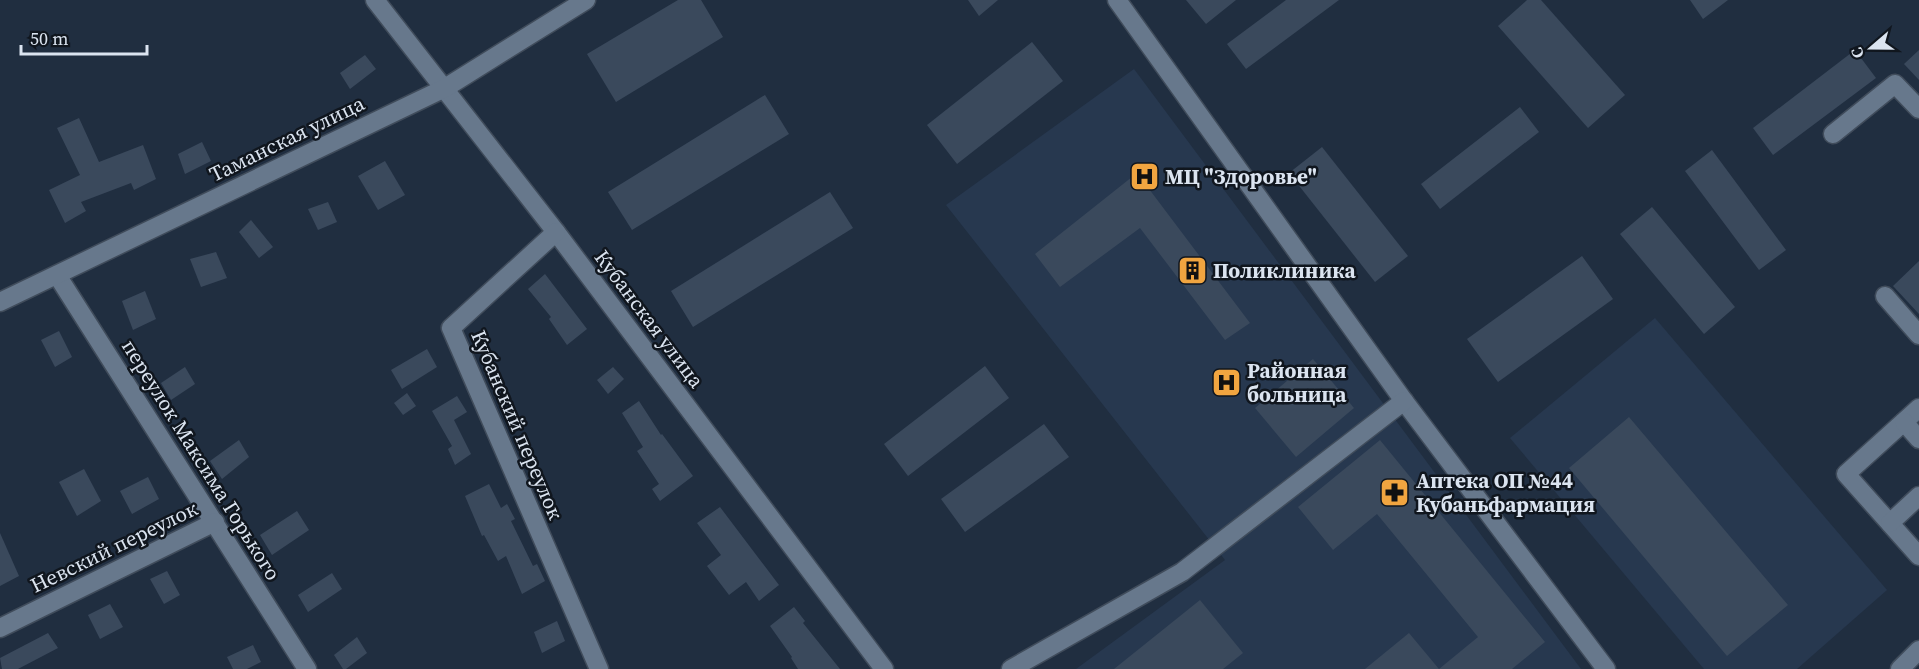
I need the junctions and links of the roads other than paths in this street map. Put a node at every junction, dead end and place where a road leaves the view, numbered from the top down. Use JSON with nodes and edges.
{"nodes":[{"id":1,"x":375,"y":0,"type":"edge"},
{"id":2,"x":586,"y":0,"type":"edge"},
{"id":3,"x":1117,"y":0,"type":"edge"},
{"id":4,"x":445,"y":88,"type":"junction"},
{"id":5,"x":1919,"y":109,"type":"edge"},
{"id":6,"x":1833,"y":134,"type":"dead end"},
{"id":7,"x":556,"y":232,"type":"junction"},
{"id":8,"x":57,"y":275,"type":"junction"},
{"id":9,"x":1885,"y":296,"type":"dead end"},
{"id":10,"x":0,"y":302,"type":"edge"},
{"id":11,"x":1919,"y":335,"type":"edge"},
{"id":12,"x":1404,"y":401,"type":"junction"},
{"id":13,"x":1919,"y":408,"type":"edge"},
{"id":14,"x":1904,"y":422,"type":"junction"},
{"id":15,"x":1919,"y":439,"type":"edge"},
{"id":16,"x":1919,"y":496,"type":"edge"},
{"id":17,"x":215,"y":522,"type":"junction"},
{"id":18,"x":1890,"y":523,"type":"junction"},
{"id":19,"x":1919,"y":556,"type":"edge"},
{"id":20,"x":0,"y":628,"type":"edge"},
{"id":21,"x":1919,"y":650,"type":"edge"},
{"id":22,"x":307,"y":669,"type":"edge"},
{"id":23,"x":599,"y":669,"type":"edge"},
{"id":24,"x":884,"y":669,"type":"edge"},
{"id":25,"x":1011,"y":669,"type":"edge"},
{"id":26,"x":1606,"y":669,"type":"edge"},
{"id":27,"x":1900,"y":669,"type":"edge"}],
"edges":[{"from":1,"to":4,"type":"street","name":"Кубанская улица"},
{"from":2,"to":4,"type":"street","name":"Таманская улица"},
{"from":3,"to":12,"type":"street"},
{"from":4,"to":7,"type":"street","name":"Кубанская улица"},
{"from":4,"to":8,"type":"street","name":"Таманская улица"},
{"from":5,"to":6,"type":"street"},
{"from":7,"to":23,"type":"street","name":"Кубанский переулок"},
{"from":7,"to":24,"type":"street","name":"Кубанская улица"},
{"from":8,"to":10,"type":"street","name":"Таманская улица"},
{"from":8,"to":17,"type":"street","name":"переулок Максима Горького"},
{"from":9,"to":11,"type":"street"},
{"from":12,"to":25,"type":"street"},
{"from":12,"to":26,"type":"street"},
{"from":13,"to":14,"type":"street"},
{"from":14,"to":15,"type":"street"},
{"from":14,"to":18,"type":"street"},
{"from":16,"to":18,"type":"street"},
{"from":17,"to":20,"type":"street","name":"Невский переулок"},
{"from":17,"to":22,"type":"street","name":"переулок Максима Горького"},
{"from":18,"to":19,"type":"street"},
{"from":21,"to":27,"type":"street"}]}
